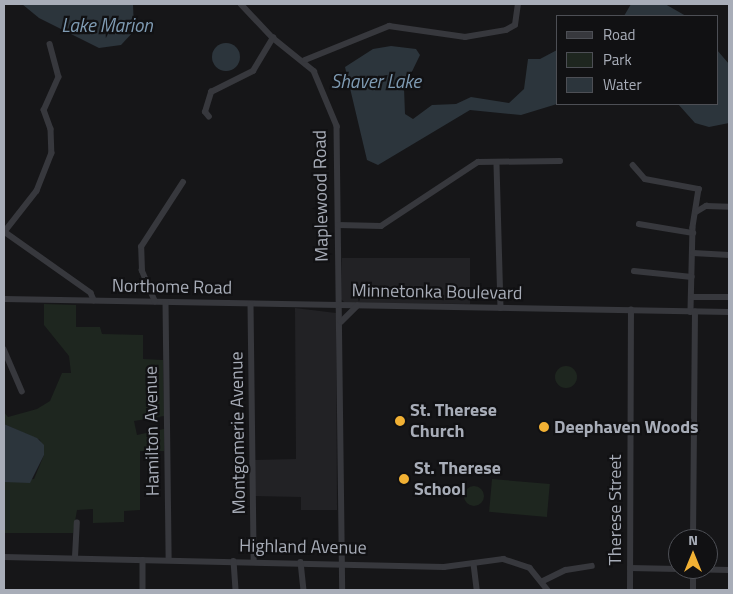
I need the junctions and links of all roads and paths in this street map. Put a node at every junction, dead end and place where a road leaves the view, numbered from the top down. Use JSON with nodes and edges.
{"nodes":[{"id":1,"x":241,"y":4,"type":"edge"},
{"id":2,"x":518,"y":4,"type":"edge"},
{"id":3,"x":273,"y":38,"type":"junction"},
{"id":4,"x":50,"y":44,"type":"dead end"},
{"id":5,"x":305,"y":60,"type":"junction"},
{"id":6,"x":209,"y":117,"type":"dead end"},
{"id":7,"x":560,"y":161,"type":"dead end"},
{"id":8,"x":497,"y":165,"type":"junction"},
{"id":9,"x":633,"y":166,"type":"dead end"},
{"id":10,"x":183,"y":182,"type":"dead end"},
{"id":11,"x":701,"y":196,"type":"junction"},
{"id":12,"x":706,"y":206,"type":"junction"},
{"id":13,"x":729,"y":207,"type":"edge"},
{"id":14,"x":696,"y":212,"type":"junction"},
{"id":15,"x":639,"y":224,"type":"dead end"},
{"id":16,"x":338,"y":225,"type":"junction"},
{"id":17,"x":693,"y":233,"type":"junction"},
{"id":18,"x":693,"y":253,"type":"junction"},
{"id":19,"x":729,"y":255,"type":"edge"},
{"id":20,"x":634,"y":271,"type":"dead end"},
{"id":21,"x":692,"y":277,"type":"junction"},
{"id":22,"x":692,"y":297,"type":"junction"},
{"id":23,"x":729,"y":297,"type":"edge"},
{"id":24,"x":4,"y":299,"type":"edge"},
{"id":25,"x":94,"y":300,"type":"junction"},
{"id":26,"x":155,"y":302,"type":"junction"},
{"id":27,"x":166,"y":302,"type":"junction"},
{"id":28,"x":251,"y":304,"type":"junction"},
{"id":29,"x":339,"y":305,"type":"junction"},
{"id":30,"x":357,"y":306,"type":"junction"},
{"id":31,"x":501,"y":308,"type":"junction"},
{"id":32,"x":631,"y":310,"type":"junction"},
{"id":33,"x":693,"y":312,"type":"junction"},
{"id":34,"x":729,"y":312,"type":"edge"},
{"id":35,"x":340,"y":323,"type":"junction"},
{"id":36,"x":4,"y":348,"type":"edge"},
{"id":37,"x":22,"y":391,"type":"dead end"},
{"id":38,"x":77,"y":523,"type":"dead end"},
{"id":39,"x":694,"y":529,"type":"edge"},
{"id":40,"x":4,"y":557,"type":"edge"},
{"id":41,"x":75,"y":557,"type":"junction"},
{"id":42,"x":143,"y":560,"type":"junction"},
{"id":43,"x":168,"y":560,"type":"junction"},
{"id":44,"x":234,"y":561,"type":"junction"},
{"id":45,"x":254,"y":562,"type":"junction"},
{"id":46,"x":301,"y":562,"type":"junction"},
{"id":47,"x":342,"y":562,"type":"junction"},
{"id":48,"x":474,"y":564,"type":"junction"},
{"id":49,"x":592,"y":566,"type":"dead end"},
{"id":50,"x":630,"y":568,"type":"junction"},
{"id":51,"x":668,"y":569,"type":"edge"},
{"id":52,"x":543,"y":581,"type":"junction"},
{"id":53,"x":143,"y":590,"type":"edge"},
{"id":54,"x":236,"y":590,"type":"edge"},
{"id":55,"x":304,"y":590,"type":"edge"},
{"id":56,"x":343,"y":590,"type":"edge"},
{"id":57,"x":477,"y":590,"type":"edge"},
{"id":58,"x":548,"y":590,"type":"edge"},
{"id":59,"x":630,"y":590,"type":"edge"}],
"edges":[{"from":1,"to":3,"type":"street","name":"Maplewood Road"},
{"from":2,"to":5,"type":"street"},
{"from":3,"to":5,"type":"street","name":"Maplewood Road"},
{"from":3,"to":6,"type":"street"},
{"from":4,"to":25,"type":"street"},
{"from":5,"to":16,"type":"street","name":"Maplewood Road"},
{"from":7,"to":8,"type":"street"},
{"from":8,"to":16,"type":"street"},
{"from":8,"to":31,"type":"street"},
{"from":9,"to":11,"type":"street"},
{"from":10,"to":26,"type":"street"},
{"from":11,"to":12,"type":"street"},
{"from":11,"to":14,"type":"street"},
{"from":12,"to":13,"type":"street"},
{"from":12,"to":14,"type":"street"},
{"from":14,"to":17,"type":"street"},
{"from":15,"to":17,"type":"street"},
{"from":16,"to":29,"type":"street","name":"Maplewood Road"},
{"from":17,"to":18,"type":"street"},
{"from":18,"to":19,"type":"street"},
{"from":18,"to":21,"type":"street"},
{"from":20,"to":21,"type":"street"},
{"from":21,"to":22,"type":"street"},
{"from":22,"to":23,"type":"street"},
{"from":22,"to":33,"type":"street"},
{"from":24,"to":25,"type":"street","name":"Northome Road"},
{"from":25,"to":26,"type":"street","name":"Northome Road"},
{"from":26,"to":27,"type":"street","name":"Northome Road"},
{"from":27,"to":28,"type":"street","name":"Northome Road"},
{"from":27,"to":43,"type":"street","name":"Hamilton Avenue"},
{"from":28,"to":29,"type":"street","name":"Northome Road"},
{"from":28,"to":45,"type":"street","name":"Montgomerie Avenue"},
{"from":29,"to":30,"type":"street","name":"Minnetonka Boulevard"},
{"from":29,"to":35,"type":"street","name":"Minnetonka Boulevard"},
{"from":30,"to":31,"type":"street","name":"Minnetonka Boulevard"},
{"from":30,"to":35,"type":"street"},
{"from":31,"to":32,"type":"street","name":"Minnetonka Boulevard"},
{"from":32,"to":33,"type":"street","name":"Minnetonka Boulevard"},
{"from":32,"to":50,"type":"street","name":"Therese Street"},
{"from":33,"to":34,"type":"street","name":"Minnetonka Boulevard"},
{"from":33,"to":39,"type":"street"},
{"from":35,"to":47,"type":"street","name":"Minnetonka Boulevard"},
{"from":36,"to":37,"type":"street"},
{"from":38,"to":41,"type":"street"},
{"from":40,"to":41,"type":"street","name":"Highland Avenue"},
{"from":41,"to":42,"type":"street","name":"Highland Avenue"},
{"from":42,"to":43,"type":"street","name":"Highland Avenue"},
{"from":42,"to":53,"type":"street"},
{"from":43,"to":44,"type":"street","name":"Highland Avenue"},
{"from":44,"to":45,"type":"street","name":"Highland Avenue"},
{"from":44,"to":54,"type":"street"},
{"from":45,"to":46,"type":"street","name":"Highland Avenue"},
{"from":46,"to":47,"type":"street","name":"Highland Avenue"},
{"from":46,"to":55,"type":"street"},
{"from":47,"to":48,"type":"street","name":"Highland Avenue"},
{"from":47,"to":56,"type":"street","name":"Minnetonka Boulevard"},
{"from":48,"to":52,"type":"street","name":"Highland Avenue"},
{"from":48,"to":57,"type":"street"},
{"from":49,"to":52,"type":"street"},
{"from":50,"to":51,"type":"street"},
{"from":50,"to":59,"type":"street","name":"Therese Street"},
{"from":52,"to":58,"type":"street"}]}
